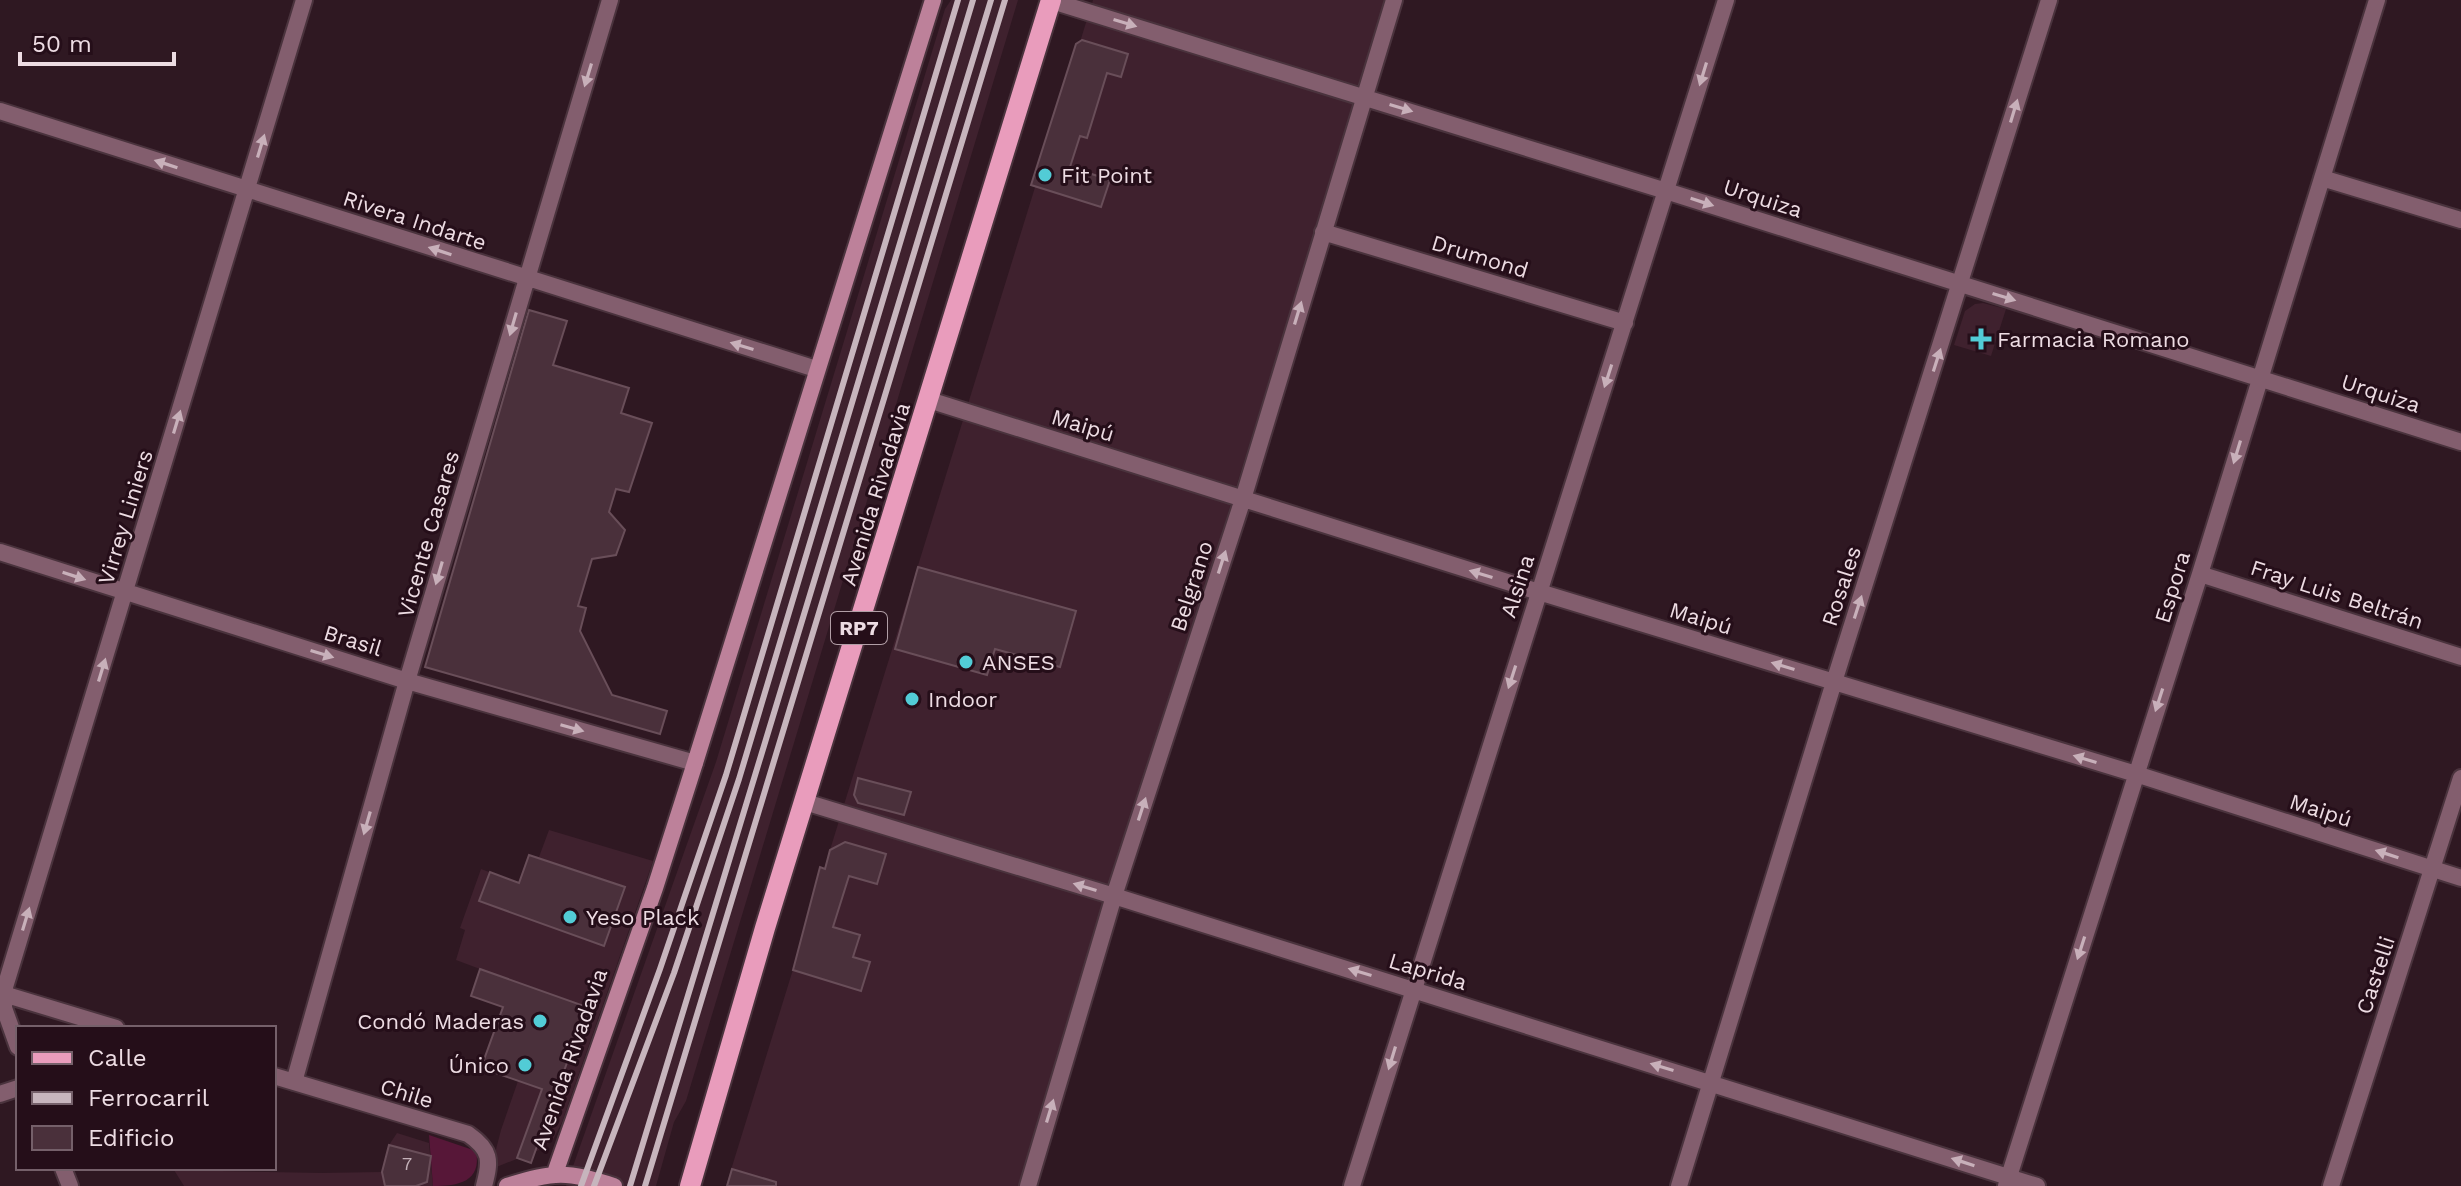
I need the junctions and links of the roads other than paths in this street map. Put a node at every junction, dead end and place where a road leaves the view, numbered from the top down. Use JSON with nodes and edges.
{"nodes":[{"id":1,"x":304,"y":0,"type":"edge"},
{"id":2,"x":610,"y":0,"type":"edge"},
{"id":3,"x":933,"y":0,"type":"edge"},
{"id":4,"x":1050,"y":0,"type":"edge"},
{"id":5,"x":1394,"y":0,"type":"edge"},
{"id":6,"x":1726,"y":0,"type":"edge"},
{"id":7,"x":2049,"y":0,"type":"edge"},
{"id":8,"x":2377,"y":0,"type":"edge"},
{"id":9,"x":1364,"y":97,"type":"junction"},
{"id":10,"x":0,"y":111,"type":"edge"},
{"id":11,"x":2322,"y":178,"type":"junction"},
{"id":12,"x":248,"y":190,"type":"junction"},
{"id":13,"x":1666,"y":191,"type":"junction"},
{"id":14,"x":2461,"y":220,"type":"edge"},
{"id":15,"x":1323,"y":232,"type":"junction"},
{"id":16,"x":526,"y":278,"type":"junction"},
{"id":17,"x":1961,"y":284,"type":"junction"},
{"id":18,"x":1625,"y":323,"type":"junction"},
{"id":19,"x":816,"y":369,"type":"junction"},
{"id":20,"x":2260,"y":377,"type":"junction"},
{"id":21,"x":929,"y":400,"type":"junction"},
{"id":22,"x":2461,"y":442,"type":"edge"},
{"id":23,"x":1243,"y":499,"type":"junction"},
{"id":24,"x":0,"y":552,"type":"edge"},
{"id":25,"x":2200,"y":574,"type":"junction"},
{"id":26,"x":125,"y":592,"type":"junction"},
{"id":27,"x":1539,"y":592,"type":"junction"},
{"id":28,"x":2461,"y":657,"type":"edge"},
{"id":29,"x":407,"y":681,"type":"junction"},
{"id":30,"x":1834,"y":682,"type":"junction"},
{"id":31,"x":695,"y":763,"type":"junction"},
{"id":32,"x":2136,"y":774,"type":"junction"},
{"id":33,"x":2461,"y":778,"type":"edge"},
{"id":34,"x":805,"y":802,"type":"junction"},
{"id":35,"x":2432,"y":869,"type":"junction"},
{"id":36,"x":2461,"y":878,"type":"edge"},
{"id":37,"x":1114,"y":896,"type":"junction"},
{"id":38,"x":1413,"y":989,"type":"junction"},
{"id":39,"x":2,"y":993,"type":"edge"},
{"id":40,"x":109,"y":1026,"type":"edge"},
{"id":41,"x":16,"y":1041,"type":"edge"},
{"id":42,"x":276,"y":1077,"type":"edge"},
{"id":43,"x":294,"y":1082,"type":"junction"},
{"id":44,"x":1712,"y":1082,"type":"junction"},
{"id":45,"x":555,"y":1173,"type":"junction"},
{"id":46,"x":2007,"y":1181,"type":"edge"},
{"id":47,"x":484,"y":1186,"type":"edge"},
{"id":48,"x":507,"y":1186,"type":"edge"},
{"id":49,"x":614,"y":1186,"type":"edge"},
{"id":50,"x":690,"y":1186,"type":"edge"},
{"id":51,"x":1028,"y":1186,"type":"edge"},
{"id":52,"x":1352,"y":1186,"type":"edge"},
{"id":53,"x":1679,"y":1186,"type":"edge"},
{"id":54,"x":2037,"y":1186,"type":"edge"},
{"id":55,"x":2331,"y":1186,"type":"edge"}],
"edges":[{"from":12,"to":1,"type":"street","name":"Virrey Liniers","one_way":true},
{"from":2,"to":16,"type":"street","name":"Vicente Casares","one_way":true},
{"from":3,"to":19,"type":"main road","name":"Avenida Rivadavia"},
{"from":4,"to":9,"type":"street","name":"Urquiza","one_way":true},
{"from":4,"to":21,"type":"main road","name":"Avenida Rivadavia","number":"RP7"},
{"from":5,"to":9,"type":"street","name":"Belgrano"},
{"from":6,"to":13,"type":"street","name":"Alsina","one_way":true},
{"from":17,"to":7,"type":"street","name":"Rosales","one_way":true},
{"from":8,"to":11,"type":"street","name":"Espora"},
{"from":9,"to":13,"type":"street","name":"Urquiza","one_way":true},
{"from":9,"to":15,"type":"street","name":"Belgrano"},
{"from":12,"to":10,"type":"street","name":"Rivera Indarte","one_way":true},
{"from":11,"to":14,"type":"street"},
{"from":11,"to":20,"type":"street","name":"Espora"},
{"from":16,"to":12,"type":"street","name":"Rivera Indarte","one_way":true},
{"from":26,"to":12,"type":"street","name":"Virrey Liniers","one_way":true},
{"from":13,"to":17,"type":"street","name":"Urquiza","one_way":true},
{"from":13,"to":18,"type":"street","name":"Alsina"},
{"from":15,"to":18,"type":"street","name":"Drumond"},
{"from":23,"to":15,"type":"street","name":"Belgrano","one_way":true},
{"from":19,"to":16,"type":"street","name":"Rivera Indarte","one_way":true},
{"from":16,"to":29,"type":"street","name":"Vicente Casares","one_way":true},
{"from":17,"to":20,"type":"street","name":"Urquiza","one_way":true},
{"from":30,"to":17,"type":"street","name":"Rosales","one_way":true},
{"from":18,"to":27,"type":"street","name":"Alsina","one_way":true},
{"from":19,"to":31,"type":"main road","name":"Avenida Rivadavia"},
{"from":20,"to":22,"type":"street","name":"Urquiza"},
{"from":20,"to":25,"type":"street","name":"Espora","one_way":true},
{"from":21,"to":23,"type":"street","name":"Maipú"},
{"from":21,"to":34,"type":"main road","name":"Avenida Rivadavia","number":"RP7"},
{"from":27,"to":23,"type":"street","name":"Maipú","one_way":true},
{"from":37,"to":23,"type":"street","name":"Belgrano","one_way":true},
{"from":24,"to":26,"type":"street","name":"Brasil","one_way":true},
{"from":25,"to":28,"type":"street","name":"Fray Luis Beltrán"},
{"from":25,"to":32,"type":"street","name":"Espora","one_way":true},
{"from":26,"to":29,"type":"street","name":"Brasil","one_way":true},
{"from":39,"to":26,"type":"street","name":"Virrey Liniers","one_way":true},
{"from":30,"to":27,"type":"street","name":"Maipú","one_way":true},
{"from":27,"to":38,"type":"street","name":"Alsina","one_way":true},
{"from":29,"to":31,"type":"street","name":"Brasil","one_way":true},
{"from":29,"to":43,"type":"street","name":"Vicente Casares","one_way":true},
{"from":32,"to":30,"type":"street","name":"Maipú","one_way":true},
{"from":30,"to":44,"type":"street","name":"Rosales"},
{"from":31,"to":45,"type":"main road","name":"Avenida Rivadavia"},
{"from":35,"to":32,"type":"street","name":"Maipú","one_way":true},
{"from":32,"to":46,"type":"street","name":"Espora","one_way":true},
{"from":33,"to":35,"type":"street","name":"Castelli"},
{"from":37,"to":34,"type":"street","name":"Laprida","one_way":true},
{"from":34,"to":50,"type":"main road","name":"Avenida Rivadavia","number":"RP7"},
{"from":35,"to":36,"type":"street","name":"Maipú"},
{"from":35,"to":55,"type":"street","name":"Castelli"},
{"from":38,"to":37,"type":"street","name":"Laprida","one_way":true},
{"from":51,"to":37,"type":"street","name":"Belgrano","one_way":true},
{"from":44,"to":38,"type":"street","name":"Laprida","one_way":true},
{"from":38,"to":52,"type":"street","name":"Alsina","one_way":true},
{"from":39,"to":40,"type":"street"},
{"from":39,"to":41,"type":"street","name":"Virrey Liniers"},
{"from":42,"to":43,"type":"street","name":"Chile"},
{"from":43,"to":47,"type":"street","name":"Chile"},
{"from":46,"to":44,"type":"street","name":"Laprida","one_way":true},
{"from":44,"to":53,"type":"street","name":"Rosales"},
{"from":45,"to":48,"type":"main road"},
{"from":45,"to":49,"type":"main road"},
{"from":46,"to":54,"type":"street","name":"Laprida"}]}
